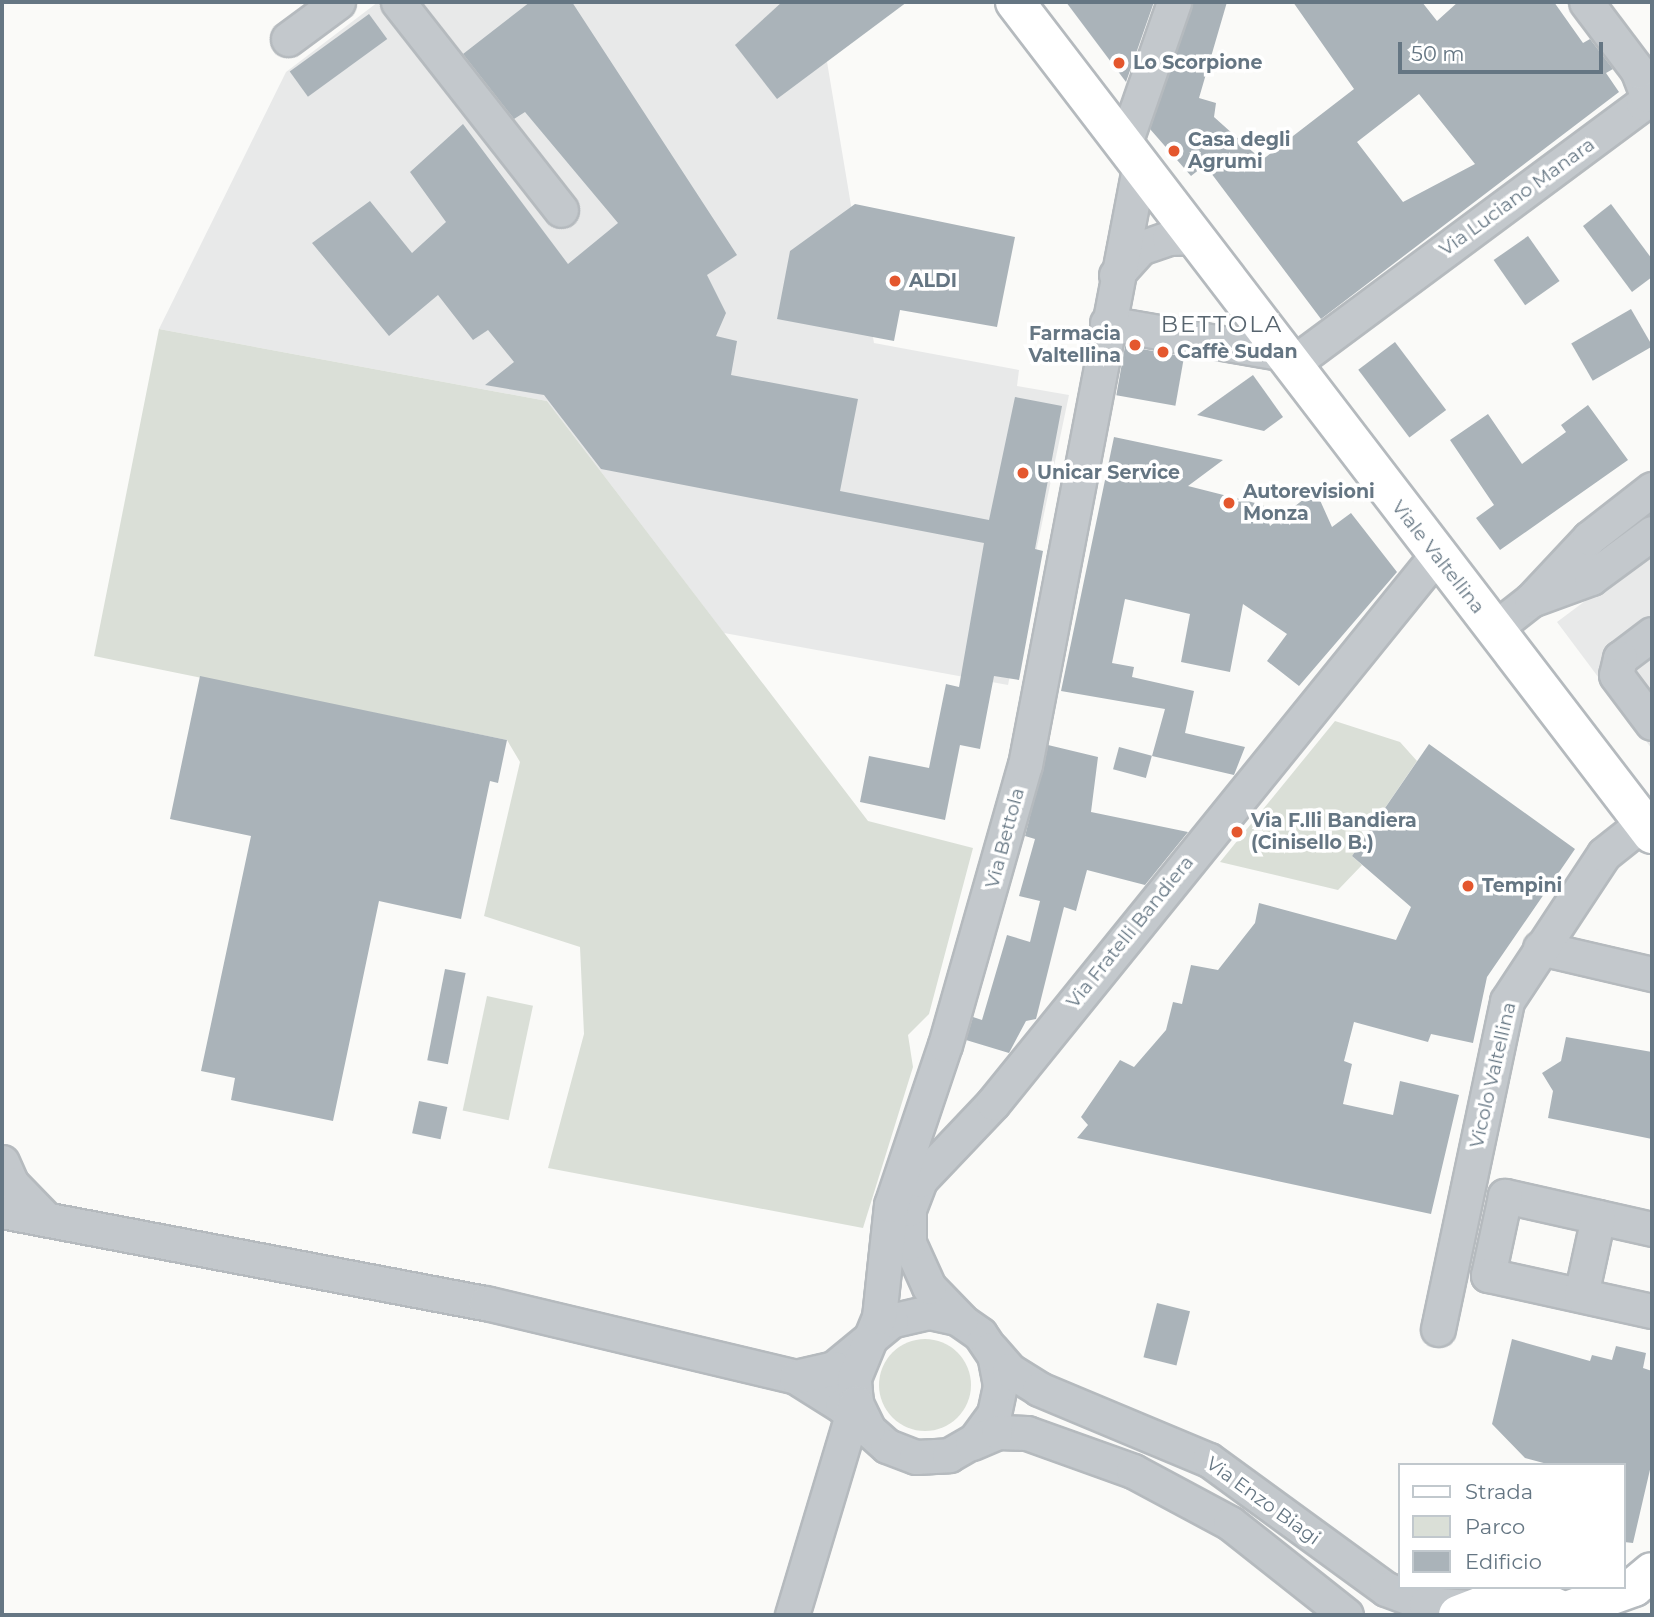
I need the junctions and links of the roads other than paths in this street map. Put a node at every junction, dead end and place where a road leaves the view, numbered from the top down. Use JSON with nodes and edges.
{"nodes":[{"id":1,"x":338,"y":2,"type":"edge"},
{"id":2,"x":398,"y":2,"type":"edge"},
{"id":3,"x":1015,"y":2,"type":"edge"},
{"id":4,"x":1174,"y":2,"type":"edge"},
{"id":5,"x":1586,"y":2,"type":"edge"},
{"id":6,"x":288,"y":39,"type":"dead end"},
{"id":7,"x":1132,"y":153,"type":"junction"},
{"id":8,"x":561,"y":210,"type":"dead end"},
{"id":9,"x":1196,"y":237,"type":"junction"},
{"id":10,"x":1116,"y":275,"type":"junction"},
{"id":11,"x":1107,"y":323,"type":"junction"},
{"id":12,"x":1289,"y":359,"type":"junction"},
{"id":13,"x":1652,"y":489,"type":"edge"},
{"id":14,"x":1652,"y":533,"type":"edge"},
{"id":15,"x":1589,"y":538,"type":"junction"},
{"id":16,"x":1436,"y":556,"type":"junction"},
{"id":17,"x":1582,"y":583,"type":"junction"},
{"id":18,"x":1531,"y":600,"type":"junction"},
{"id":19,"x":1494,"y":629,"type":"junction"},
{"id":20,"x":1652,"y":634,"type":"edge"},
{"id":21,"x":1652,"y":723,"type":"edge"},
{"id":22,"x":1648,"y":829,"type":"edge"},
{"id":23,"x":1540,"y":948,"type":"junction"},
{"id":24,"x":1652,"y":974,"type":"edge"},
{"id":25,"x":2,"y":1162,"type":"edge"},
{"id":26,"x":2,"y":1211,"type":"edge"},
{"id":27,"x":43,"y":1216,"type":"junction"},
{"id":28,"x":1598,"y":1217,"type":"junction"},
{"id":29,"x":1459,"y":1227,"type":"junction"},
{"id":30,"x":1652,"y":1229,"type":"edge"},
{"id":31,"x":1496,"y":1236,"type":"junction"},
{"id":32,"x":1581,"y":1295,"type":"junction"},
{"id":33,"x":1652,"y":1311,"type":"edge"},
{"id":34,"x":961,"y":1320,"type":"junction"},
{"id":35,"x":1438,"y":1329,"type":"dead end"},
{"id":36,"x":867,"y":1343,"type":"junction"},
{"id":37,"x":988,"y":1345,"type":"junction"},
{"id":38,"x":796,"y":1377,"type":"junction"},
{"id":39,"x":860,"y":1415,"type":"junction"},
{"id":40,"x":971,"y":1443,"type":"junction"},
{"id":41,"x":898,"y":1452,"type":"junction"},
{"id":42,"x":824,"y":1500,"type":"junction"},
{"id":43,"x":1652,"y":1572,"type":"edge"},
{"id":44,"x":1464,"y":1611,"type":"edge"},
{"id":45,"x":1570,"y":1613,"type":"edge"},
{"id":46,"x":792,"y":1615,"type":"edge"},
{"id":47,"x":1346,"y":1615,"type":"edge"}],
"edges":[{"from":1,"to":6,"type":"street"},
{"from":2,"to":8,"type":"street"},
{"from":3,"to":7,"type":"main road","name":"Viale Valtellina"},
{"from":4,"to":7,"type":"street","name":"Via Bettola"},
{"from":5,"to":12,"type":"street","name":"Via Luciano Manara"},
{"from":7,"to":9,"type":"main road","name":"Viale Valtellina"},
{"from":7,"to":10,"type":"street","name":"Via Bettola"},
{"from":9,"to":10,"type":"street"},
{"from":9,"to":12,"type":"main road","name":"Viale Valtellina"},
{"from":10,"to":11,"type":"street","name":"Via Bettola"},
{"from":11,"to":12,"type":"street"},
{"from":11,"to":36,"type":"street","name":"Via Bettola"},
{"from":12,"to":16,"type":"main road","name":"Viale Valtellina"},
{"from":13,"to":15,"type":"street"},
{"from":14,"to":17,"type":"street"},
{"from":15,"to":17,"type":"street"},
{"from":15,"to":18,"type":"street"},
{"from":16,"to":19,"type":"main road","name":"Viale Valtellina"},
{"from":16,"to":34,"type":"street","name":"Via Fratelli Bandiera"},
{"from":17,"to":18,"type":"street"},
{"from":18,"to":19,"type":"street"},
{"from":19,"to":22,"type":"main road","name":"Viale Valtellina"},
{"from":20,"to":21,"type":"street"},
{"from":22,"to":23,"type":"street","name":"Vicolo Valtellina"},
{"from":23,"to":24,"type":"street"},
{"from":23,"to":29,"type":"street","name":"Vicolo Valtellina"},
{"from":25,"to":27,"type":"street"},
{"from":26,"to":27,"type":"street"},
{"from":27,"to":38,"type":"street"},
{"from":28,"to":30,"type":"street"},
{"from":28,"to":31,"type":"street"},
{"from":28,"to":32,"type":"street"},
{"from":29,"to":31,"type":"street"},
{"from":29,"to":35,"type":"street","name":"Vicolo Valtellina"},
{"from":31,"to":32,"type":"street"},
{"from":32,"to":33,"type":"street"},
{"from":34,"to":36,"type":"street"},
{"from":34,"to":37,"type":"street"},
{"from":36,"to":38,"type":"street"},
{"from":36,"to":39,"type":"street"},
{"from":37,"to":40,"type":"street"},
{"from":37,"to":44,"type":"street","name":"Via Enzo Biagi"},
{"from":38,"to":39,"type":"street"},
{"from":39,"to":41,"type":"street"},
{"from":39,"to":42,"type":"street"},
{"from":40,"to":41,"type":"street"},
{"from":40,"to":47,"type":"street","name":"Via Enzo Biagi"},
{"from":41,"to":42,"type":"street"},
{"from":42,"to":46,"type":"street"},
{"from":43,"to":45,"type":"main road"},
{"from":44,"to":45,"type":"main road"}]}
